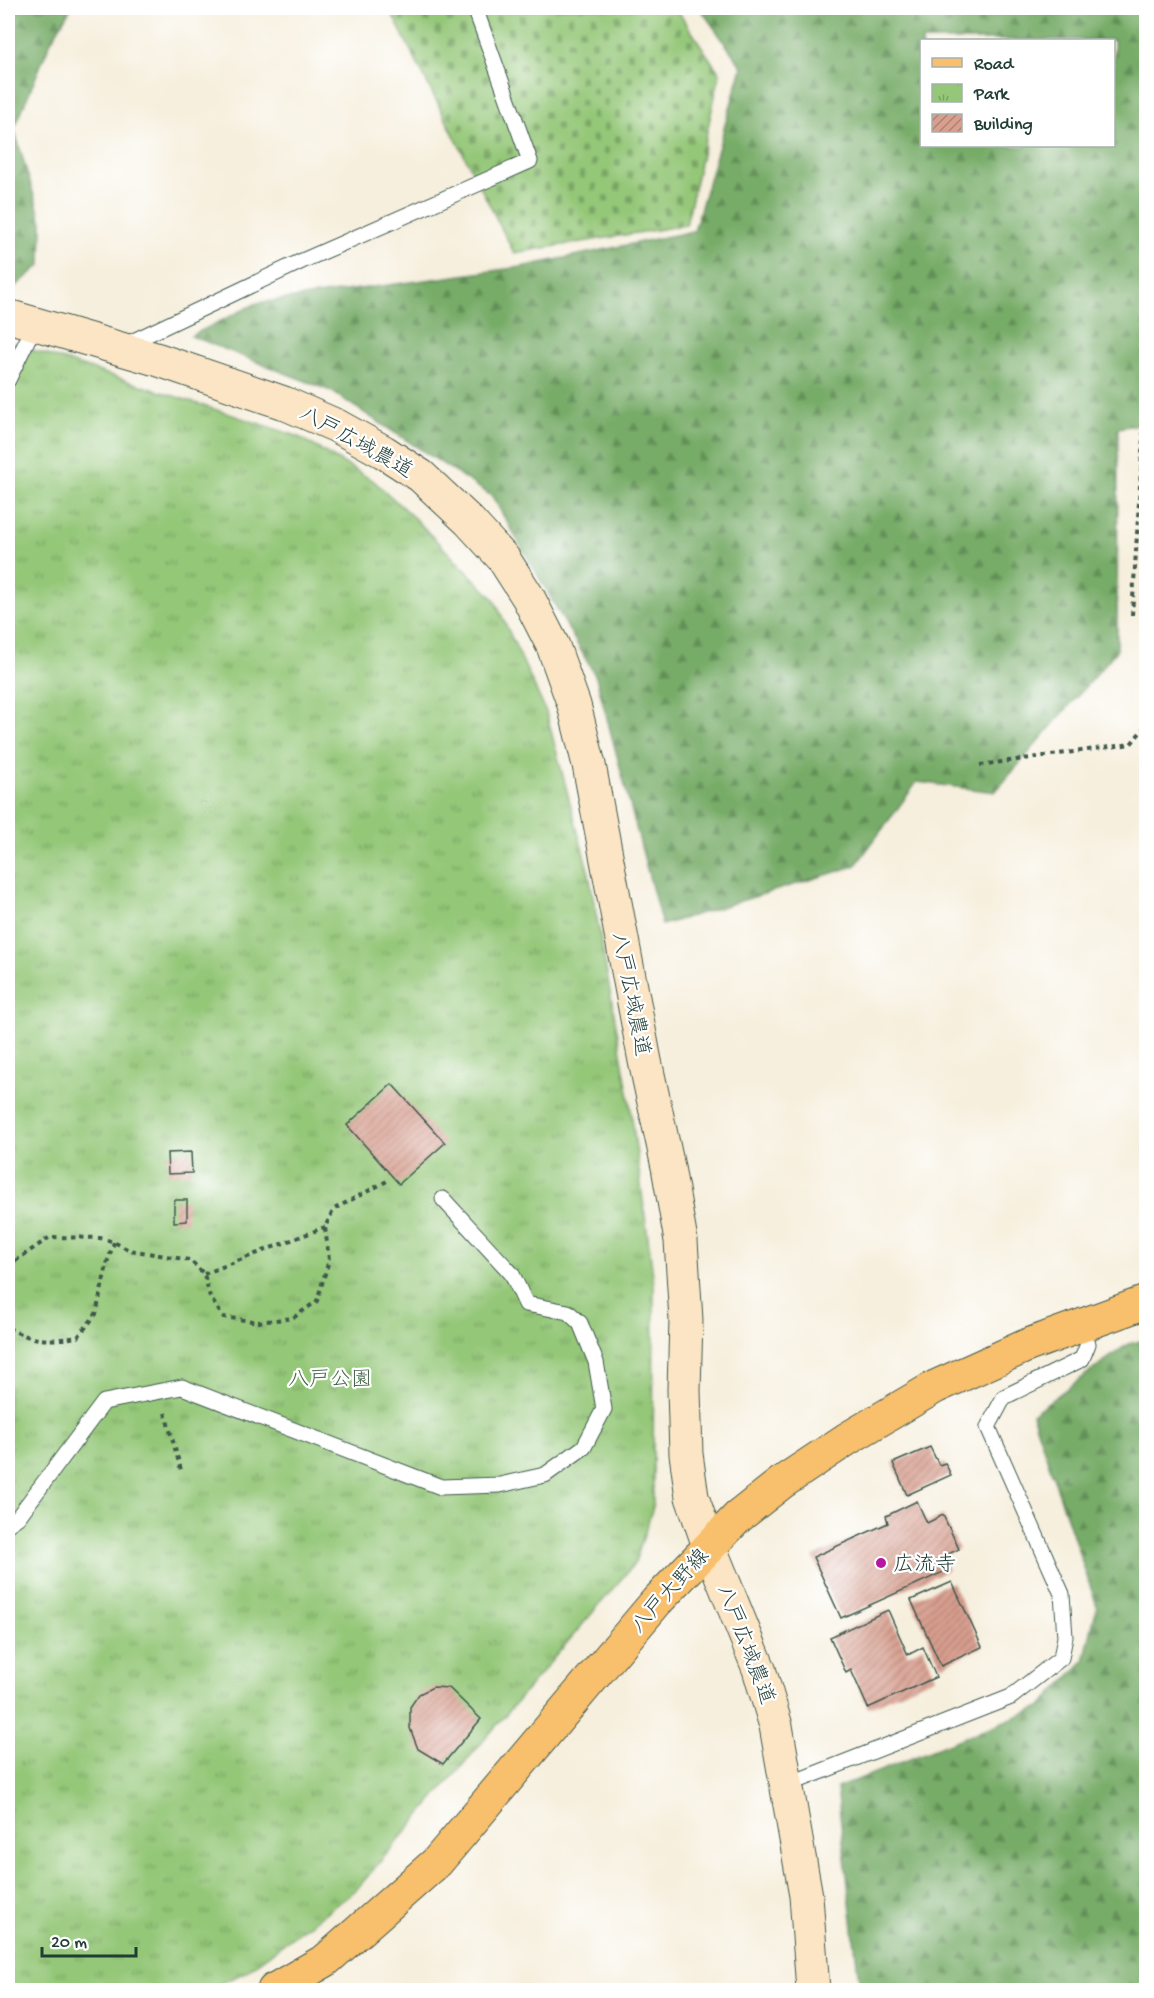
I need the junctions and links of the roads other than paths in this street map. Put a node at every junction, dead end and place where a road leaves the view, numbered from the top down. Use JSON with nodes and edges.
{"nodes":[{"id":1,"x":475,"y":8,"type":"edge"},
{"id":2,"x":21,"y":320,"type":"edge"},
{"id":3,"x":117,"y":348,"type":"junction"},
{"id":4,"x":8,"y":380,"type":"edge"},
{"id":5,"x":443,"y":1199,"type":"dead end"},
{"id":6,"x":1146,"y":1302,"type":"edge"},
{"id":7,"x":1083,"y":1324,"type":"junction"},
{"id":8,"x":8,"y":1524,"type":"edge"},
{"id":9,"x":709,"y":1546,"type":"junction"},
{"id":10,"x":787,"y":1785,"type":"junction"},
{"id":11,"x":274,"y":1990,"type":"edge"},
{"id":12,"x":813,"y":1990,"type":"edge"}],
"edges":[{"from":1,"to":3,"type":"lane"},
{"from":2,"to":3,"type":"street","name":"八戸広域農道"},
{"from":2,"to":4,"type":"lane"},
{"from":3,"to":9,"type":"street","name":"八戸広域農道"},
{"from":5,"to":8,"type":"lane"},
{"from":6,"to":7,"type":"main road","name":"八戸大野線"},
{"from":7,"to":9,"type":"main road","name":"八戸大野線"},
{"from":7,"to":10,"type":"lane"},
{"from":9,"to":10,"type":"street","name":"八戸広域農道"},
{"from":9,"to":11,"type":"main road","name":"八戸大野線"},
{"from":10,"to":12,"type":"street","name":"八戸広域農道"}]}
